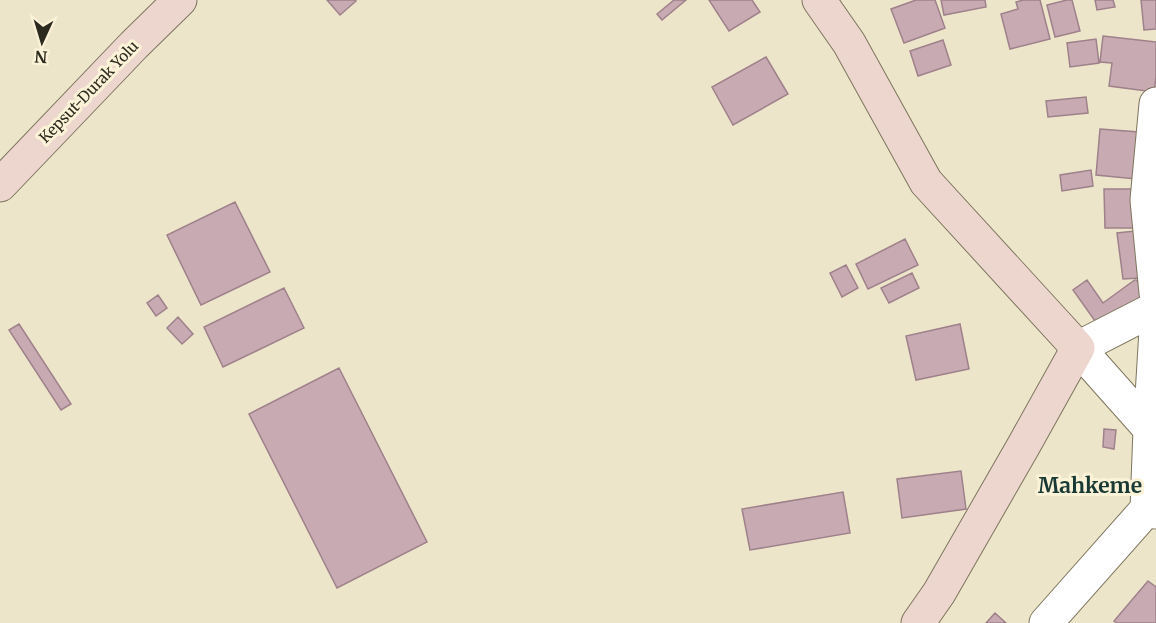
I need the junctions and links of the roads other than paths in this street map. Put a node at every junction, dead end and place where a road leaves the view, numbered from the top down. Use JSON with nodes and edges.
{"nodes":[{"id":1,"x":180,"y":0,"type":"edge"},
{"id":2,"x":819,"y":0,"type":"edge"},
{"id":3,"x":834,"y":0,"type":"edge"},
{"id":4,"x":849,"y":43,"type":"junction"},
{"id":5,"x":1156,"y":104,"type":"edge"},
{"id":6,"x":0,"y":185,"type":"edge"},
{"id":7,"x":1156,"y":293,"type":"edge"},
{"id":8,"x":1156,"y":308,"type":"edge"},
{"id":9,"x":1156,"y":330,"type":"edge"},
{"id":10,"x":1078,"y":348,"type":"junction"},
{"id":11,"x":1150,"y":429,"type":"junction"},
{"id":12,"x":1152,"y":511,"type":"edge"},
{"id":13,"x":918,"y":623,"type":"edge"},
{"id":14,"x":1047,"y":623,"type":"edge"}],
"edges":[{"from":1,"to":6,"type":"street","name":"Kepsut-Durak Yolu"},
{"from":2,"to":4,"type":"street"},
{"from":3,"to":4,"type":"street"},
{"from":4,"to":10,"type":"street"},
{"from":5,"to":7,"type":"street"},
{"from":8,"to":10,"type":"street"},
{"from":9,"to":11,"type":"street"},
{"from":10,"to":11,"type":"street"},
{"from":10,"to":13,"type":"street"},
{"from":11,"to":12,"type":"street"},
{"from":12,"to":14,"type":"street"}]}
